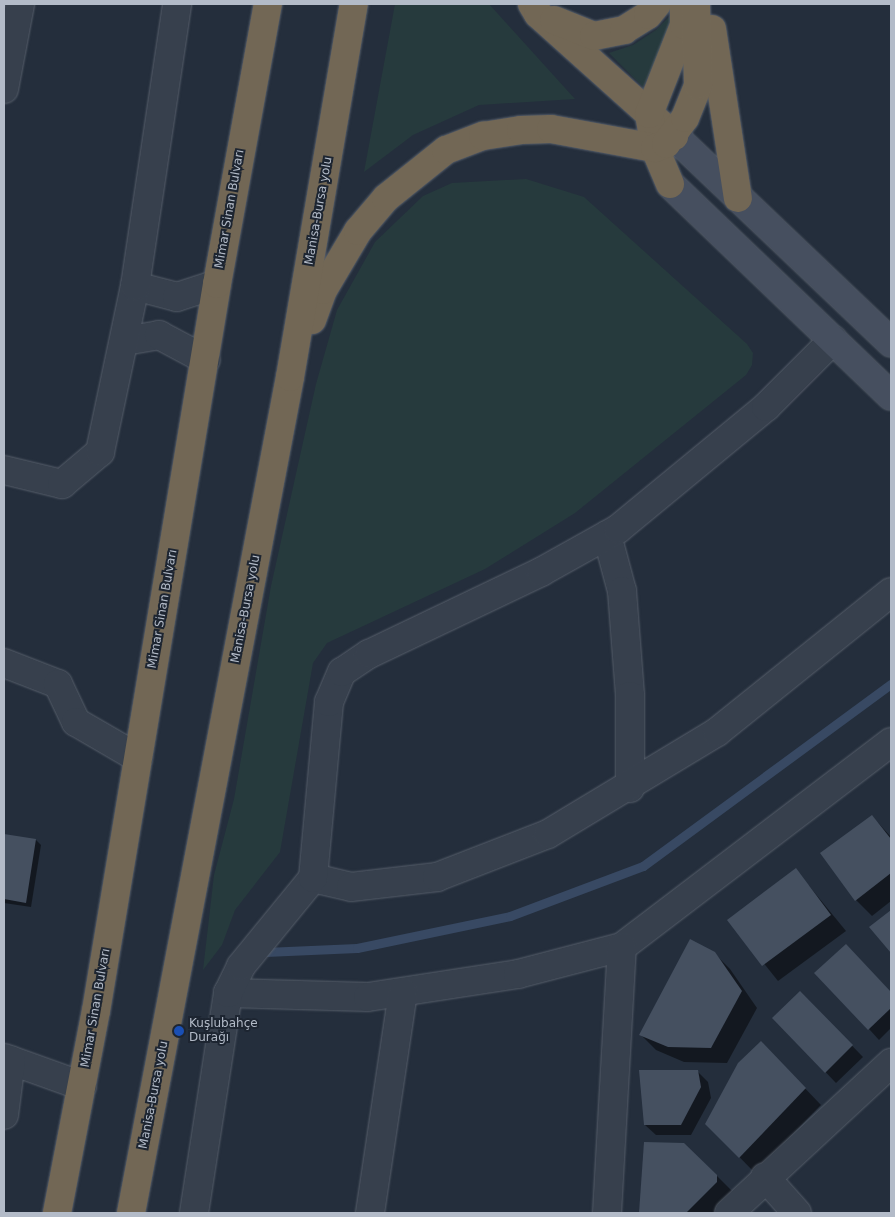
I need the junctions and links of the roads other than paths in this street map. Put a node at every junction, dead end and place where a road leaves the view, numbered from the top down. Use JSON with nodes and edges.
{"nodes":[{"id":1,"x":20,"y":4,"type":"edge"},
{"id":2,"x":177,"y":4,"type":"edge"},
{"id":3,"x":268,"y":4,"type":"edge"},
{"id":4,"x":354,"y":4,"type":"edge"},
{"id":5,"x":657,"y":4,"type":"edge"},
{"id":6,"x":684,"y":4,"type":"edge"},
{"id":7,"x":696,"y":4,"type":"edge"},
{"id":8,"x":708,"y":4,"type":"edge"},
{"id":9,"x":535,"y":9,"type":"edge"},
{"id":10,"x":6,"y":58,"type":"edge"},
{"id":11,"x":4,"y":89,"type":"edge"},
{"id":12,"x":649,"y":114,"type":"junction"},
{"id":13,"x":606,"y":138,"type":"junction"},
{"id":14,"x":664,"y":142,"type":"junction"},
{"id":15,"x":670,"y":184,"type":"junction"},
{"id":16,"x":738,"y":198,"type":"junction"},
{"id":17,"x":217,"y":284,"type":"junction"},
{"id":18,"x":136,"y":286,"type":"junction"},
{"id":19,"x":125,"y":340,"type":"junction"},
{"id":20,"x":833,"y":340,"type":"junction"},
{"id":21,"x":891,"y":343,"type":"edge"},
{"id":22,"x":206,"y":360,"type":"junction"},
{"id":23,"x":290,"y":377,"type":"junction"},
{"id":24,"x":891,"y":396,"type":"edge"},
{"id":25,"x":4,"y":470,"type":"edge"},
{"id":26,"x":606,"y":535,"type":"junction"},
{"id":27,"x":891,"y":592,"type":"edge"},
{"id":28,"x":4,"y":663,"type":"edge"},
{"id":29,"x":891,"y":742,"type":"edge"},
{"id":30,"x":138,"y":758,"type":"junction"},
{"id":31,"x":630,"y":788,"type":"junction"},
{"id":32,"x":313,"y":878,"type":"junction"},
{"id":33,"x":622,"y":947,"type":"junction"},
{"id":34,"x":403,"y":992,"type":"junction"},
{"id":35,"x":228,"y":993,"type":"junction"},
{"id":36,"x":7,"y":1059,"type":"edge"},
{"id":37,"x":891,"y":1063,"type":"edge"},
{"id":38,"x":82,"y":1086,"type":"junction"},
{"id":39,"x":4,"y":1115,"type":"edge"},
{"id":40,"x":766,"y":1176,"type":"junction"},
{"id":41,"x":58,"y":1213,"type":"edge"},
{"id":42,"x":131,"y":1213,"type":"edge"},
{"id":43,"x":194,"y":1213,"type":"edge"},
{"id":44,"x":370,"y":1213,"type":"edge"},
{"id":45,"x":607,"y":1213,"type":"edge"},
{"id":46,"x":729,"y":1213,"type":"edge"},
{"id":47,"x":797,"y":1213,"type":"edge"}],
"edges":[{"from":1,"to":10,"type":"street"},
{"from":2,"to":18,"type":"street"},
{"from":3,"to":17,"type":"highway","name":"Mimar Sinan Bulvarı"},
{"from":4,"to":23,"type":"highway","name":"Manisa-Bursa yolu"},
{"from":5,"to":9,"type":"highway"},
{"from":6,"to":12,"type":"highway"},
{"from":7,"to":14,"type":"highway"},
{"from":8,"to":16,"type":"highway"},
{"from":9,"to":12,"type":"highway"},
{"from":10,"to":11,"type":"street"},
{"from":12,"to":14,"type":"highway"},
{"from":13,"to":14,"type":"highway"},
{"from":13,"to":15,"type":"highway"},
{"from":13,"to":23,"type":"highway"},
{"from":14,"to":15,"type":"highway"},
{"from":14,"to":16,"type":"street"},
{"from":15,"to":20,"type":"street"},
{"from":16,"to":21,"type":"street"},
{"from":17,"to":18,"type":"street"},
{"from":17,"to":22,"type":"highway","name":"Mimar Sinan Bulvarı"},
{"from":18,"to":19,"type":"street"},
{"from":19,"to":22,"type":"street"},
{"from":19,"to":25,"type":"street"},
{"from":20,"to":24,"type":"street"},
{"from":20,"to":26,"type":"street"},
{"from":22,"to":30,"type":"highway","name":"Mimar Sinan Bulvarı"},
{"from":23,"to":42,"type":"highway","name":"Manisa-Bursa yolu"},
{"from":26,"to":31,"type":"street"},
{"from":26,"to":32,"type":"street"},
{"from":27,"to":31,"type":"street"},
{"from":28,"to":30,"type":"street"},
{"from":29,"to":33,"type":"street"},
{"from":30,"to":38,"type":"highway","name":"Mimar Sinan Bulvarı"},
{"from":31,"to":32,"type":"street"},
{"from":32,"to":35,"type":"street"},
{"from":33,"to":34,"type":"street"},
{"from":33,"to":45,"type":"street"},
{"from":34,"to":35,"type":"street"},
{"from":34,"to":44,"type":"street"},
{"from":35,"to":43,"type":"street"},
{"from":36,"to":38,"type":"street"},
{"from":36,"to":39,"type":"street"},
{"from":37,"to":40,"type":"street"},
{"from":38,"to":41,"type":"highway","name":"Mimar Sinan Bulvarı"},
{"from":40,"to":46,"type":"street"},
{"from":40,"to":47,"type":"street"}]}
